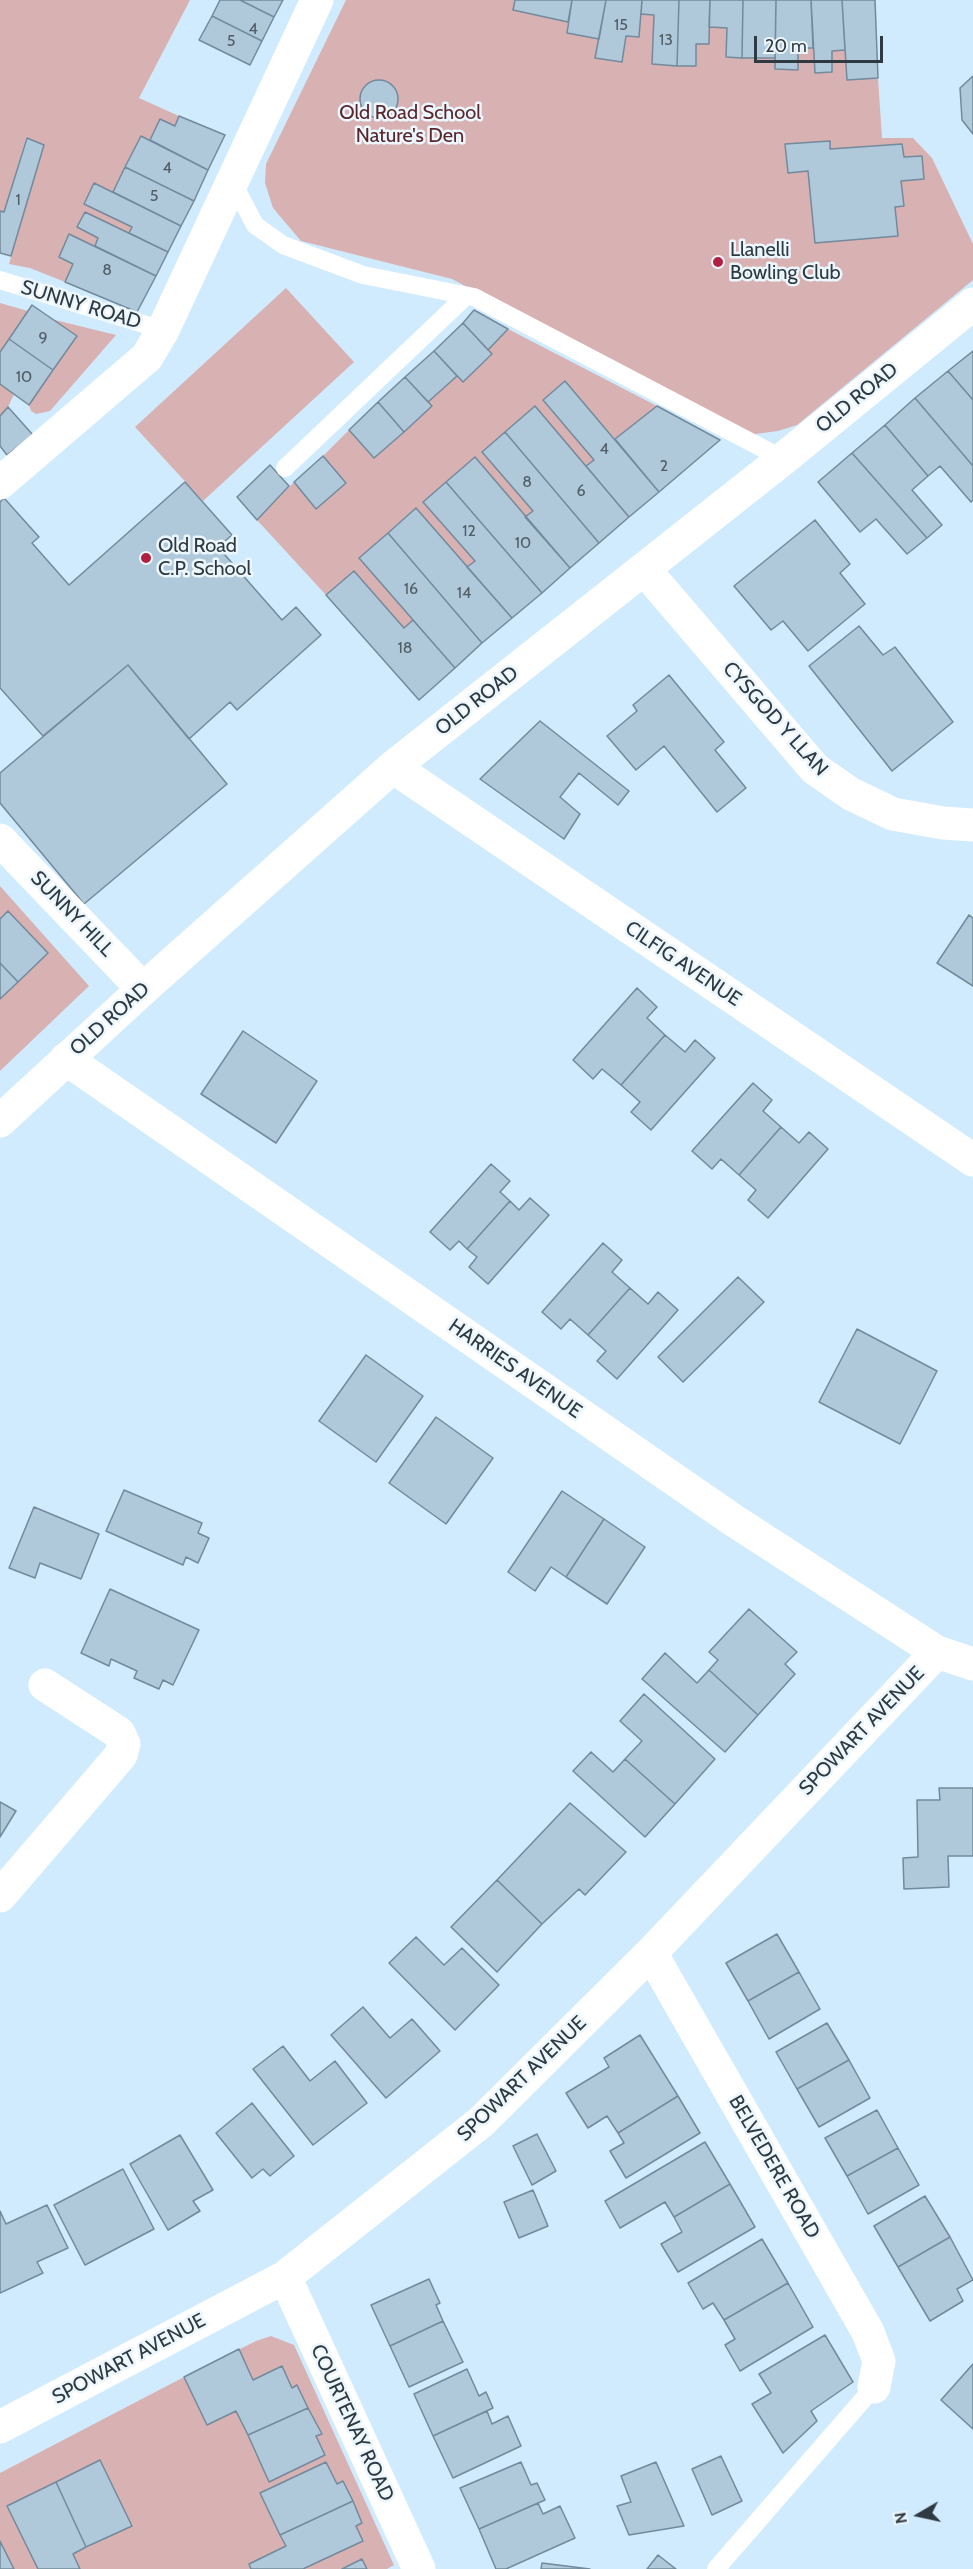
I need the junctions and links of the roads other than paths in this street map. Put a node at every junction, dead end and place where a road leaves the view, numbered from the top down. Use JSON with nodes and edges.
{"nodes":[{"id":1,"x":317,"y":0,"type":"edge"},
{"id":2,"x":232,"y":181,"type":"junction"},
{"id":3,"x":0,"y":280,"type":"edge"},
{"id":4,"x":466,"y":296,"type":"junction"},
{"id":5,"x":973,"y":304,"type":"edge"},
{"id":6,"x":163,"y":330,"type":"junction"},
{"id":7,"x":783,"y":459,"type":"junction"},
{"id":8,"x":285,"y":468,"type":"dead end"},
{"id":9,"x":0,"y":483,"type":"edge"},
{"id":10,"x":644,"y":569,"type":"junction"},
{"id":11,"x":393,"y":767,"type":"junction"},
{"id":12,"x":973,"y":825,"type":"edge"},
{"id":13,"x":0,"y":840,"type":"edge"},
{"id":14,"x":143,"y":989,"type":"junction"},
{"id":15,"x":66,"y":1059,"type":"junction"},
{"id":16,"x":0,"y":1121,"type":"edge"},
{"id":17,"x":973,"y":1160,"type":"edge"},
{"id":18,"x":937,"y":1652,"type":"junction"},
{"id":19,"x":973,"y":1664,"type":"edge"},
{"id":20,"x":45,"y":1685,"type":"dead end"},
{"id":21,"x":0,"y":1896,"type":"edge"},
{"id":22,"x":651,"y":1953,"type":"junction"},
{"id":23,"x":285,"y":2277,"type":"junction"},
{"id":24,"x":874,"y":2387,"type":"joint"},
{"id":25,"x":0,"y":2427,"type":"edge"},
{"id":26,"x":419,"y":2569,"type":"edge"},
{"id":27,"x":716,"y":2569,"type":"edge"}],
"edges":[{"from":1,"to":2,"type":"street"},
{"from":2,"to":4,"type":"lane"},
{"from":2,"to":6,"type":"street"},
{"from":3,"to":6,"type":"lane","name":"SUNNY ROAD"},
{"from":4,"to":7,"type":"lane"},
{"from":4,"to":8,"type":"lane"},
{"from":5,"to":7,"type":"street","name":"OLD ROAD"},
{"from":6,"to":9,"type":"street"},
{"from":7,"to":10,"type":"street","name":"OLD ROAD"},
{"from":10,"to":11,"type":"street","name":"OLD ROAD"},
{"from":10,"to":12,"type":"street","name":"CYSGOD Y LLAN"},
{"from":11,"to":14,"type":"street","name":"OLD ROAD"},
{"from":11,"to":17,"type":"street","name":"CILFIG AVENUE"},
{"from":13,"to":14,"type":"street","name":"SUNNY HILL"},
{"from":14,"to":15,"type":"street","name":"OLD ROAD"},
{"from":15,"to":16,"type":"street","name":"OLD ROAD"},
{"from":15,"to":18,"type":"street","name":"HARRIES AVENUE"},
{"from":18,"to":19,"type":"street","name":"HARRIES AVENUE"},
{"from":18,"to":22,"type":"street","name":"SPOWART AVENUE"},
{"from":20,"to":21,"type":"street"},
{"from":22,"to":23,"type":"street","name":"SPOWART AVENUE"},
{"from":22,"to":24,"type":"street","name":"BELVEDERE ROAD"},
{"from":23,"to":25,"type":"street","name":"SPOWART AVENUE"},
{"from":23,"to":26,"type":"street","name":"COURTENAY ROAD"},
{"from":24,"to":27,"type":"lane"}]}
